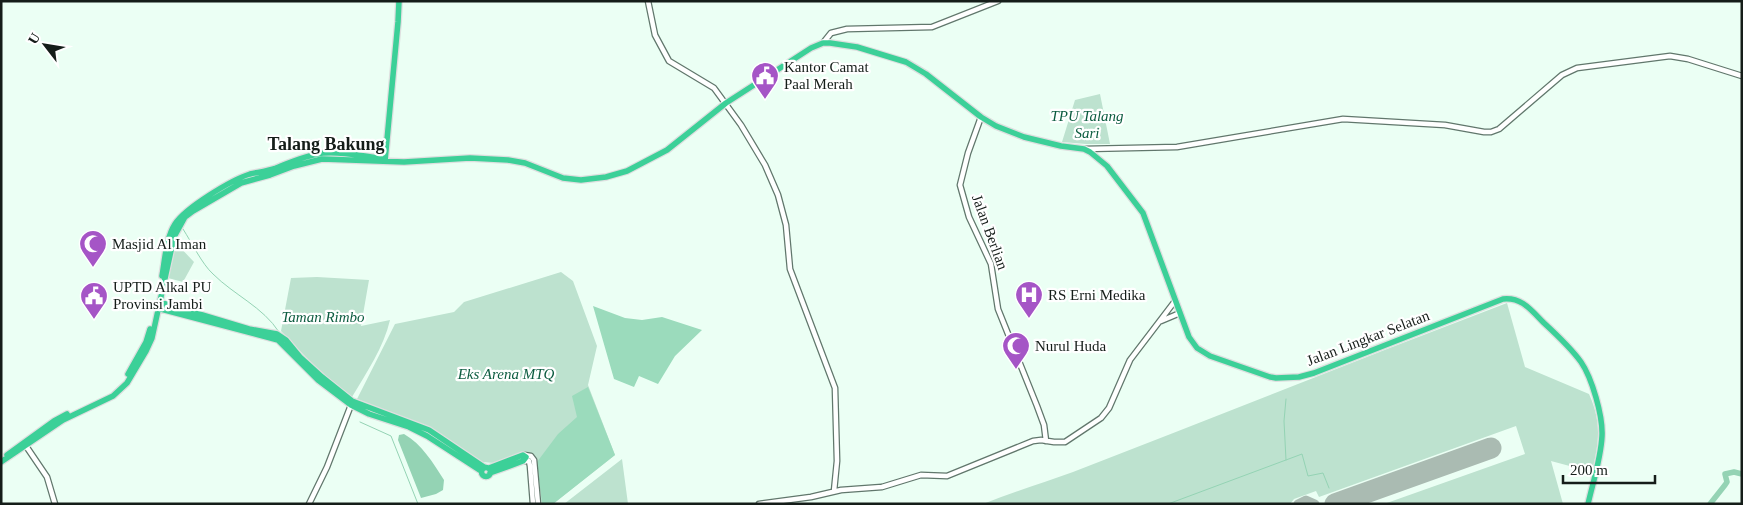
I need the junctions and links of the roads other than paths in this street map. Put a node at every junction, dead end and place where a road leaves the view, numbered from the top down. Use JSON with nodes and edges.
{"nodes":[{"id":1,"x":399,"y":1,"type":"edge"},
{"id":2,"x":648,"y":1,"type":"edge"},
{"id":3,"x":998,"y":1,"type":"edge"},
{"id":4,"x":823,"y":43,"type":"junction"},
{"id":5,"x":1742,"y":76,"type":"edge"},
{"id":6,"x":726,"y":103,"type":"junction"},
{"id":7,"x":981,"y":117,"type":"junction"},
{"id":8,"x":1084,"y":149,"type":"junction"},
{"id":9,"x":386,"y":160,"type":"junction"},
{"id":10,"x":1175,"y":301,"type":"junction"},
{"id":11,"x":158,"y":305,"type":"junction"},
{"id":12,"x":1180,"y":314,"type":"junction"},
{"id":13,"x":1158,"y":322,"type":"junction"},
{"id":14,"x":148,"y":343,"type":"junction"},
{"id":15,"x":320,"y":379,"type":"junction"},
{"id":16,"x":351,"y":406,"type":"junction"},
{"id":17,"x":1046,"y":441,"type":"junction"},
{"id":18,"x":26,"y":446,"type":"junction"},
{"id":19,"x":1,"y":458,"type":"edge"},
{"id":20,"x":523,"y":458,"type":"junction"},
{"id":21,"x":1,"y":462,"type":"edge"},
{"id":22,"x":486,"y":470,"type":"junction"},
{"id":23,"x":834,"y":491,"type":"junction"},
{"id":24,"x":55,"y":504,"type":"edge"},
{"id":25,"x":309,"y":504,"type":"edge"},
{"id":26,"x":533,"y":504,"type":"edge"},
{"id":27,"x":538,"y":504,"type":"edge"},
{"id":28,"x":760,"y":504,"type":"edge"},
{"id":29,"x":1588,"y":504,"type":"edge"}],
"edges":[{"from":1,"to":9,"type":"highway"},
{"from":2,"to":6,"type":"street"},
{"from":3,"to":4,"type":"street"},
{"from":4,"to":6,"type":"highway"},
{"from":4,"to":7,"type":"highway"},
{"from":5,"to":8,"type":"street"},
{"from":6,"to":9,"type":"highway"},
{"from":6,"to":23,"type":"street"},
{"from":7,"to":8,"type":"highway"},
{"from":7,"to":17,"type":"street","name":"Jalan Berlian"},
{"from":8,"to":10,"type":"highway","name":"Jalan Lingkar Selatan"},
{"from":9,"to":11,"type":"highway"},
{"from":10,"to":12,"type":"highway","name":"Jalan Lingkar Selatan"},
{"from":10,"to":13,"type":"street"},
{"from":11,"to":14,"type":"highway"},
{"from":11,"to":15,"type":"highway"},
{"from":12,"to":13,"type":"street"},
{"from":12,"to":29,"type":"highway","name":"Jalan Lingkar Selatan"},
{"from":13,"to":17,"type":"street"},
{"from":14,"to":18,"type":"highway"},
{"from":14,"to":19,"type":"highway"},
{"from":15,"to":16,"type":"highway"},
{"from":15,"to":22,"type":"highway"},
{"from":16,"to":22,"type":"highway"},
{"from":16,"to":25,"type":"street"},
{"from":17,"to":23,"type":"street"},
{"from":18,"to":21,"type":"highway"},
{"from":18,"to":24,"type":"street"},
{"from":20,"to":22,"type":"highway"},
{"from":20,"to":26,"type":"street"},
{"from":20,"to":27,"type":"street"},
{"from":23,"to":28,"type":"street"}]}
